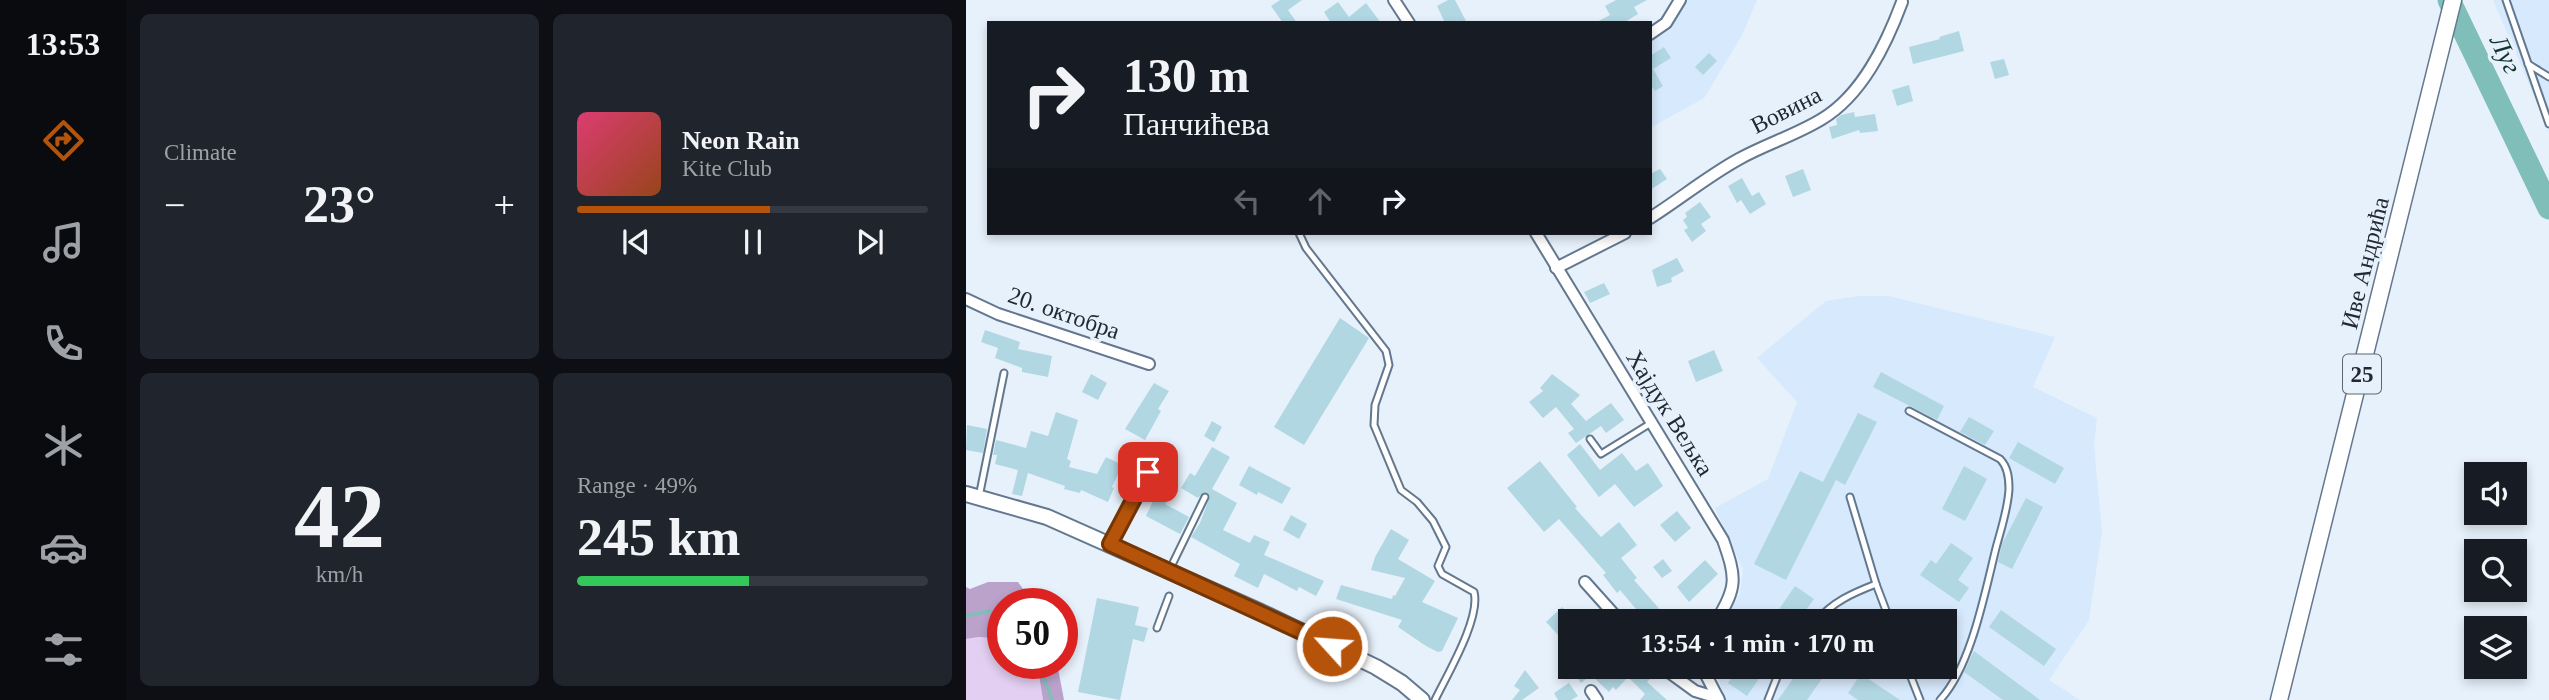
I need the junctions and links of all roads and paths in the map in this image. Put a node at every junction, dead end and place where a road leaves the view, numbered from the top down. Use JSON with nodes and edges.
{"nodes":[{"id":1,"x":1394,"y":0,"type":"edge"},
{"id":2,"x":1680,"y":0,"type":"edge"},
{"id":3,"x":2453,"y":0,"type":"edge"},
{"id":4,"x":2506,"y":0,"type":"edge"},
{"id":5,"x":1902,"y":2,"type":"dead end"},
{"id":6,"x":1408,"y":21,"type":"edge"},
{"id":7,"x":1652,"y":33,"type":"edge"},
{"id":8,"x":2528,"y":64,"type":"junction"},
{"id":9,"x":2549,"y":77,"type":"edge"},
{"id":10,"x":2549,"y":124,"type":"edge"},
{"id":11,"x":1652,"y":217,"type":"edge"},
{"id":12,"x":1300,"y":235,"type":"edge"},
{"id":13,"x":1537,"y":235,"type":"edge"},
{"id":14,"x":1621,"y":235,"type":"edge"},
{"id":15,"x":1556,"y":268,"type":"junction"},
{"id":16,"x":966,"y":299,"type":"edge"},
{"id":17,"x":1149,"y":364,"type":"dead end"},
{"id":18,"x":1004,"y":373,"type":"dead end"},
{"id":19,"x":1909,"y":411,"type":"dead end"},
{"id":20,"x":1651,"y":423,"type":"junction"},
{"id":21,"x":1590,"y":439,"type":"dead end"},
{"id":22,"x":1148,"y":472,"type":"dead end"},
{"id":23,"x":972,"y":496,"type":"edge"},
{"id":24,"x":1205,"y":497,"type":"dead end"},
{"id":25,"x":1850,"y":497,"type":"dead end"},
{"id":26,"x":1110,"y":544,"type":"junction"},
{"id":27,"x":1169,"y":571,"type":"junction"},
{"id":28,"x":1585,"y":582,"type":"dead end"},
{"id":29,"x":1876,"y":584,"type":"junction"},
{"id":30,"x":1169,"y":596,"type":"dead end"},
{"id":31,"x":1609,"y":609,"type":"edge"},
{"id":32,"x":1724,"y":609,"type":"edge"},
{"id":33,"x":1827,"y":609,"type":"edge"},
{"id":34,"x":1885,"y":609,"type":"edge"},
{"id":35,"x":1157,"y":628,"type":"dead end"},
{"id":36,"x":1678,"y":679,"type":"edge"},
{"id":37,"x":1708,"y":679,"type":"edge"},
{"id":38,"x":1776,"y":679,"type":"edge"},
{"id":39,"x":1912,"y":679,"type":"edge"},
{"id":40,"x":1718,"y":699,"type":"edge"},
{"id":41,"x":1422,"y":700,"type":"edge"},
{"id":42,"x":1434,"y":700,"type":"edge"},
{"id":43,"x":1768,"y":700,"type":"edge"},
{"id":44,"x":1920,"y":700,"type":"edge"},
{"id":45,"x":1940,"y":700,"type":"edge"},
{"id":46,"x":2279,"y":700,"type":"edge"}],
"edges":[{"from":1,"to":6,"type":"street"},
{"from":2,"to":7,"type":"street"},
{"from":3,"to":46,"type":"main road","name":"Иве Андрића","number":"25"},
{"from":4,"to":8,"type":"lane"},
{"from":5,"to":11,"type":"street","name":"Вовина"},
{"from":8,"to":9,"type":"lane"},
{"from":8,"to":10,"type":"lane"},
{"from":12,"to":42,"type":"lane"},
{"from":13,"to":15,"type":"street","name":"Хајдук Вељка"},
{"from":14,"to":15,"type":"street"},
{"from":15,"to":20,"type":"street","name":"Хајдук Вељка"},
{"from":16,"to":17,"type":"street","name":"20. октобра"},
{"from":18,"to":23,"type":"lane"},
{"from":19,"to":45,"type":"lane"},
{"from":20,"to":21,"type":"lane"},
{"from":20,"to":32,"type":"street","name":"Хајдук Вељка"},
{"from":22,"to":26,"type":"lane"},
{"from":23,"to":26,"type":"main road"},
{"from":24,"to":27,"type":"lane"},
{"from":25,"to":29,"type":"lane"},
{"from":26,"to":27,"type":"main road"},
{"from":27,"to":41,"type":"main road"},
{"from":28,"to":31,"type":"street"},
{"from":29,"to":33,"type":"lane"},
{"from":29,"to":34,"type":"lane"},
{"from":30,"to":35,"type":"lane"},
{"from":36,"to":40,"type":"street"},
{"from":37,"to":40,"type":"street"},
{"from":38,"to":43,"type":"lane"},
{"from":39,"to":44,"type":"lane"}]}
